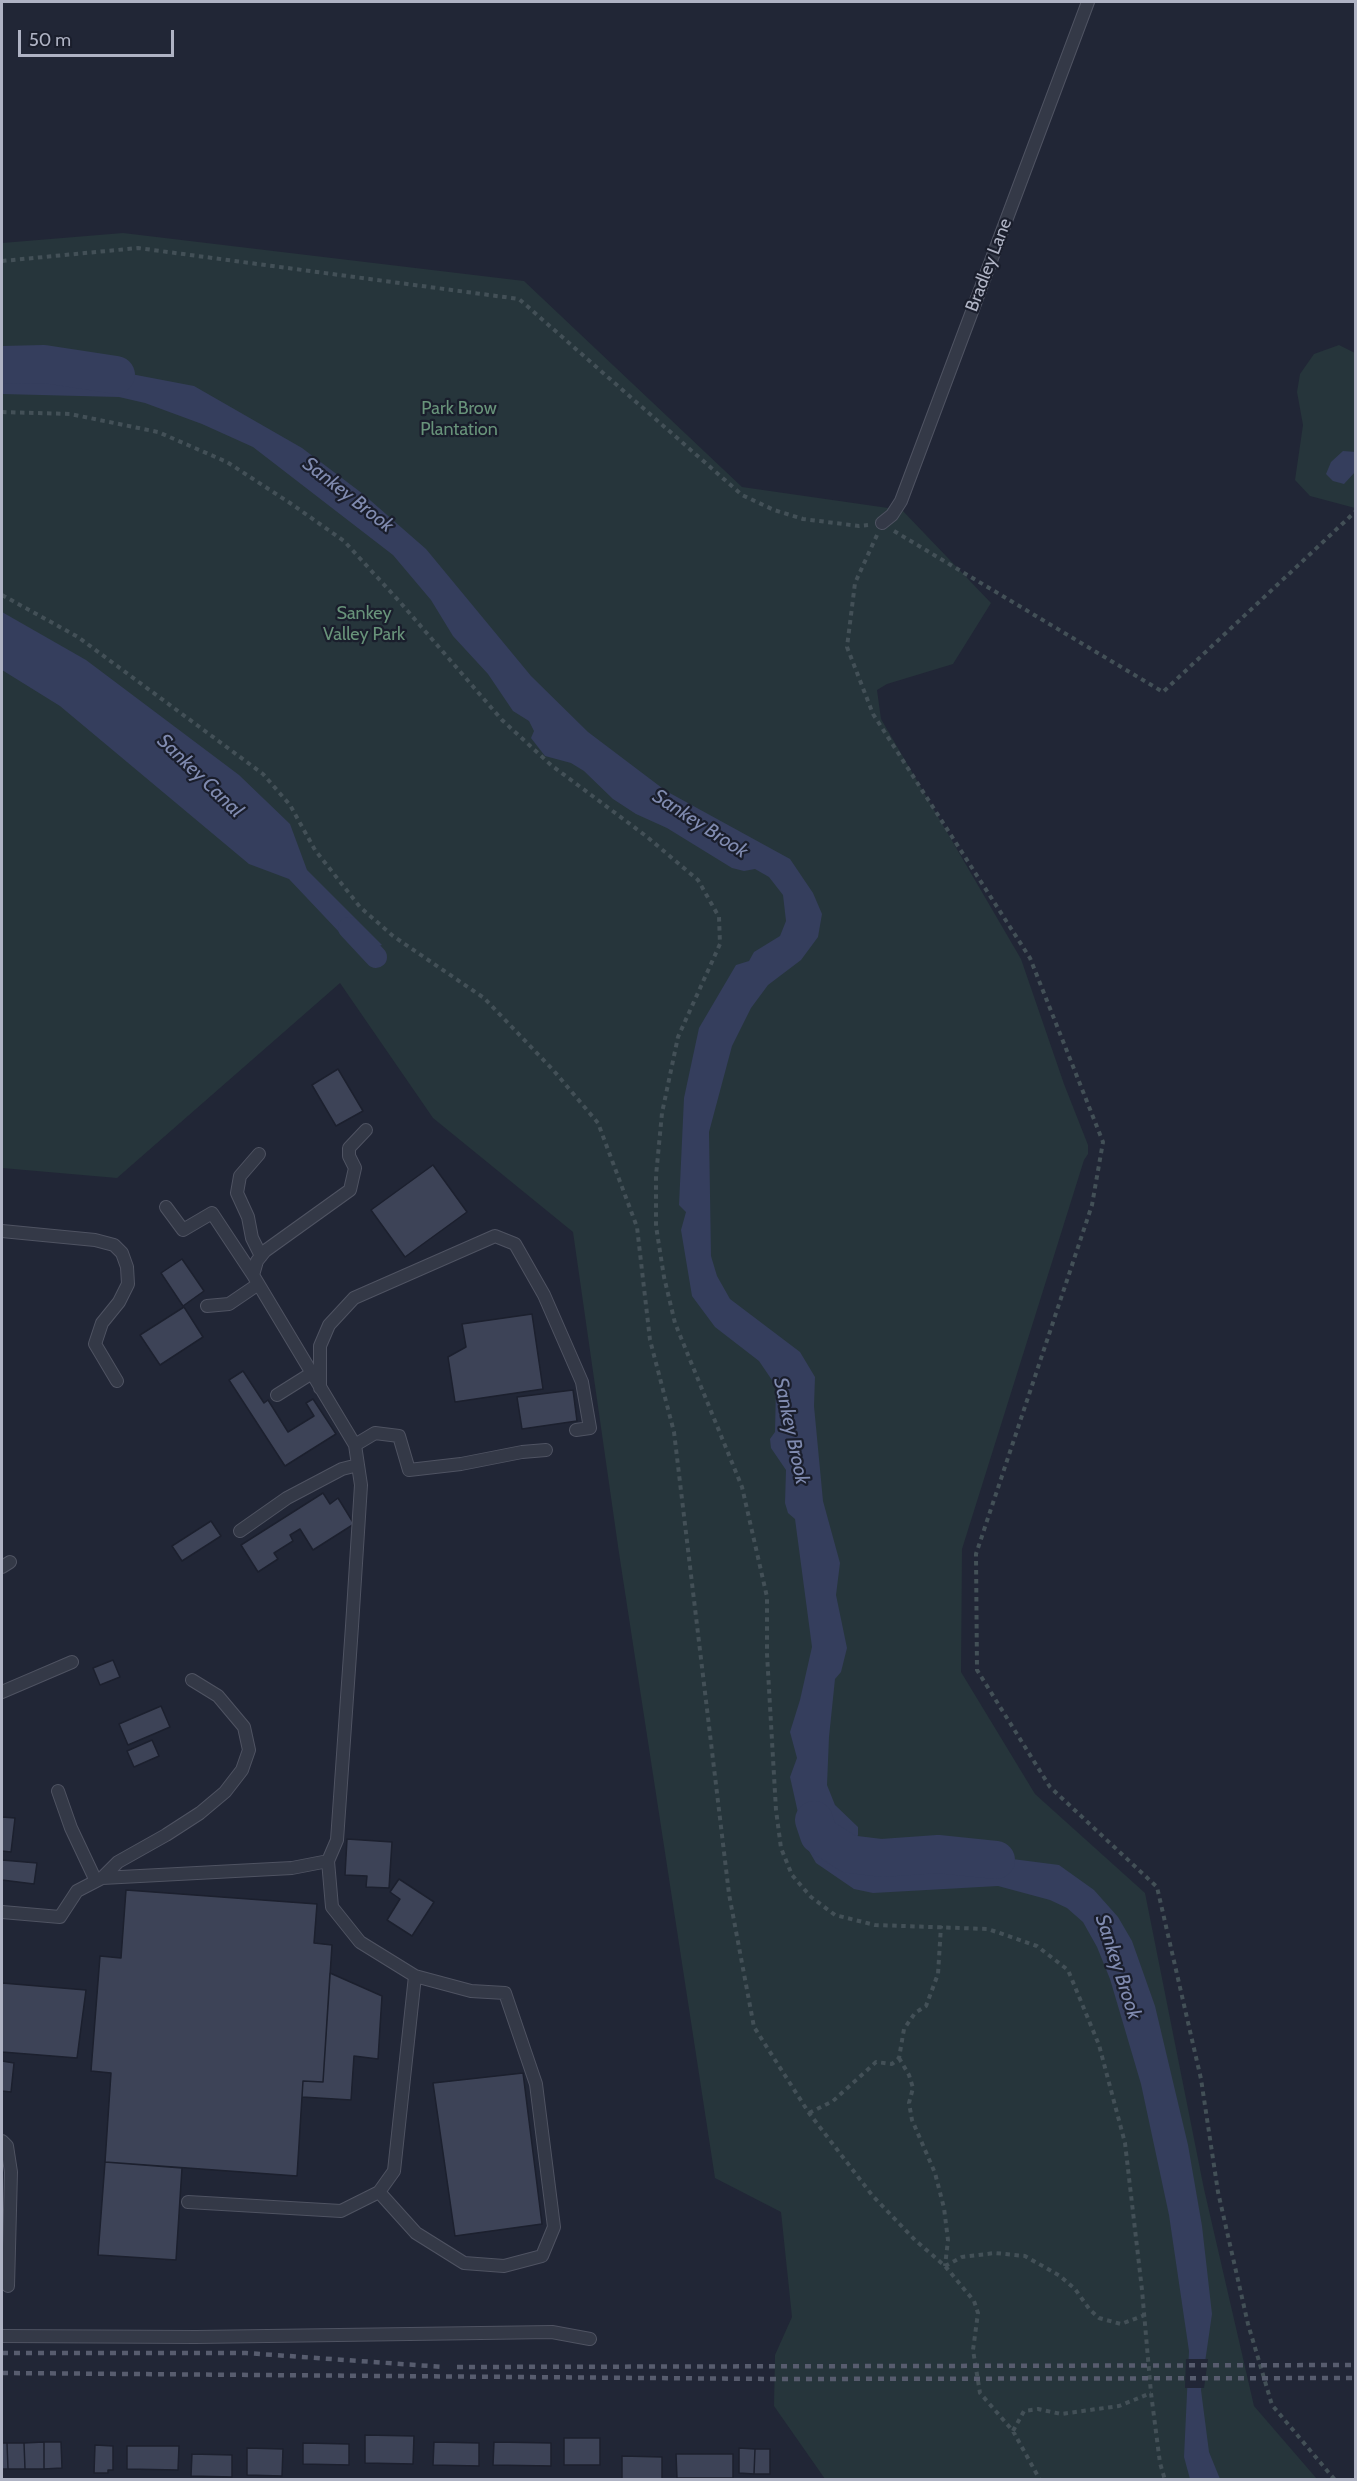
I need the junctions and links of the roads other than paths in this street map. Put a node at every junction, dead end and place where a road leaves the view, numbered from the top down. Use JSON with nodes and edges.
{"nodes":[{"id":1,"x":1088,"y":2,"type":"edge"},
{"id":2,"x":882,"y":523,"type":"road end"},
{"id":3,"x":366,"y":1130,"type":"dead end"},
{"id":4,"x":260,"y":1154,"type":"dead end"},
{"id":5,"x":166,"y":1207,"type":"dead end"},
{"id":6,"x":2,"y":1231,"type":"edge"},
{"id":7,"x":261,"y":1256,"type":"junction"},
{"id":8,"x":255,"y":1280,"type":"junction"},
{"id":9,"x":207,"y":1306,"type":"dead end"},
{"id":10,"x":312,"y":1373,"type":"junction"},
{"id":11,"x":117,"y":1381,"type":"dead end"},
{"id":12,"x":320,"y":1388,"type":"junction"},
{"id":13,"x":277,"y":1395,"type":"dead end"},
{"id":14,"x":576,"y":1430,"type":"dead end"},
{"id":15,"x":355,"y":1445,"type":"junction"},
{"id":16,"x":546,"y":1450,"type":"dead end"},
{"id":17,"x":358,"y":1465,"type":"junction"},
{"id":18,"x":240,"y":1531,"type":"dead end"},
{"id":19,"x":72,"y":1662,"type":"dead end"},
{"id":20,"x":192,"y":1680,"type":"dead end"},
{"id":21,"x":2,"y":1692,"type":"edge"},
{"id":22,"x":58,"y":1791,"type":"dead end"},
{"id":23,"x":328,"y":1861,"type":"junction"},
{"id":24,"x":99,"y":1879,"type":"junction"},
{"id":25,"x":2,"y":1912,"type":"edge"},
{"id":26,"x":415,"y":1976,"type":"junction"},
{"id":27,"x":2,"y":2141,"type":"edge"},
{"id":28,"x":379,"y":2192,"type":"junction"},
{"id":29,"x":188,"y":2202,"type":"dead end"},
{"id":30,"x":8,"y":2286,"type":"dead end"},
{"id":31,"x":2,"y":2336,"type":"edge"},
{"id":32,"x":590,"y":2339,"type":"dead end"}],
"edges":[{"from":1,"to":2,"type":"lane","name":"Bradley Lane"},
{"from":3,"to":7,"type":"lane"},
{"from":4,"to":7,"type":"lane"},
{"from":5,"to":8,"type":"lane"},
{"from":6,"to":11,"type":"lane"},
{"from":7,"to":8,"type":"lane"},
{"from":8,"to":9,"type":"lane"},
{"from":8,"to":10,"type":"lane"},
{"from":10,"to":12,"type":"lane"},
{"from":10,"to":13,"type":"lane"},
{"from":12,"to":14,"type":"lane"},
{"from":12,"to":15,"type":"lane"},
{"from":15,"to":16,"type":"lane"},
{"from":15,"to":17,"type":"lane"},
{"from":17,"to":18,"type":"lane"},
{"from":17,"to":23,"type":"lane"},
{"from":19,"to":21,"type":"lane"},
{"from":20,"to":24,"type":"lane"},
{"from":22,"to":24,"type":"lane"},
{"from":23,"to":24,"type":"lane"},
{"from":23,"to":26,"type":"lane"},
{"from":24,"to":25,"type":"lane"},
{"from":26,"to":28,"type":"lane"},
{"from":26,"to":28,"type":"lane"},
{"from":27,"to":30,"type":"lane"},
{"from":28,"to":29,"type":"lane"},
{"from":31,"to":32,"type":"lane"}]}
